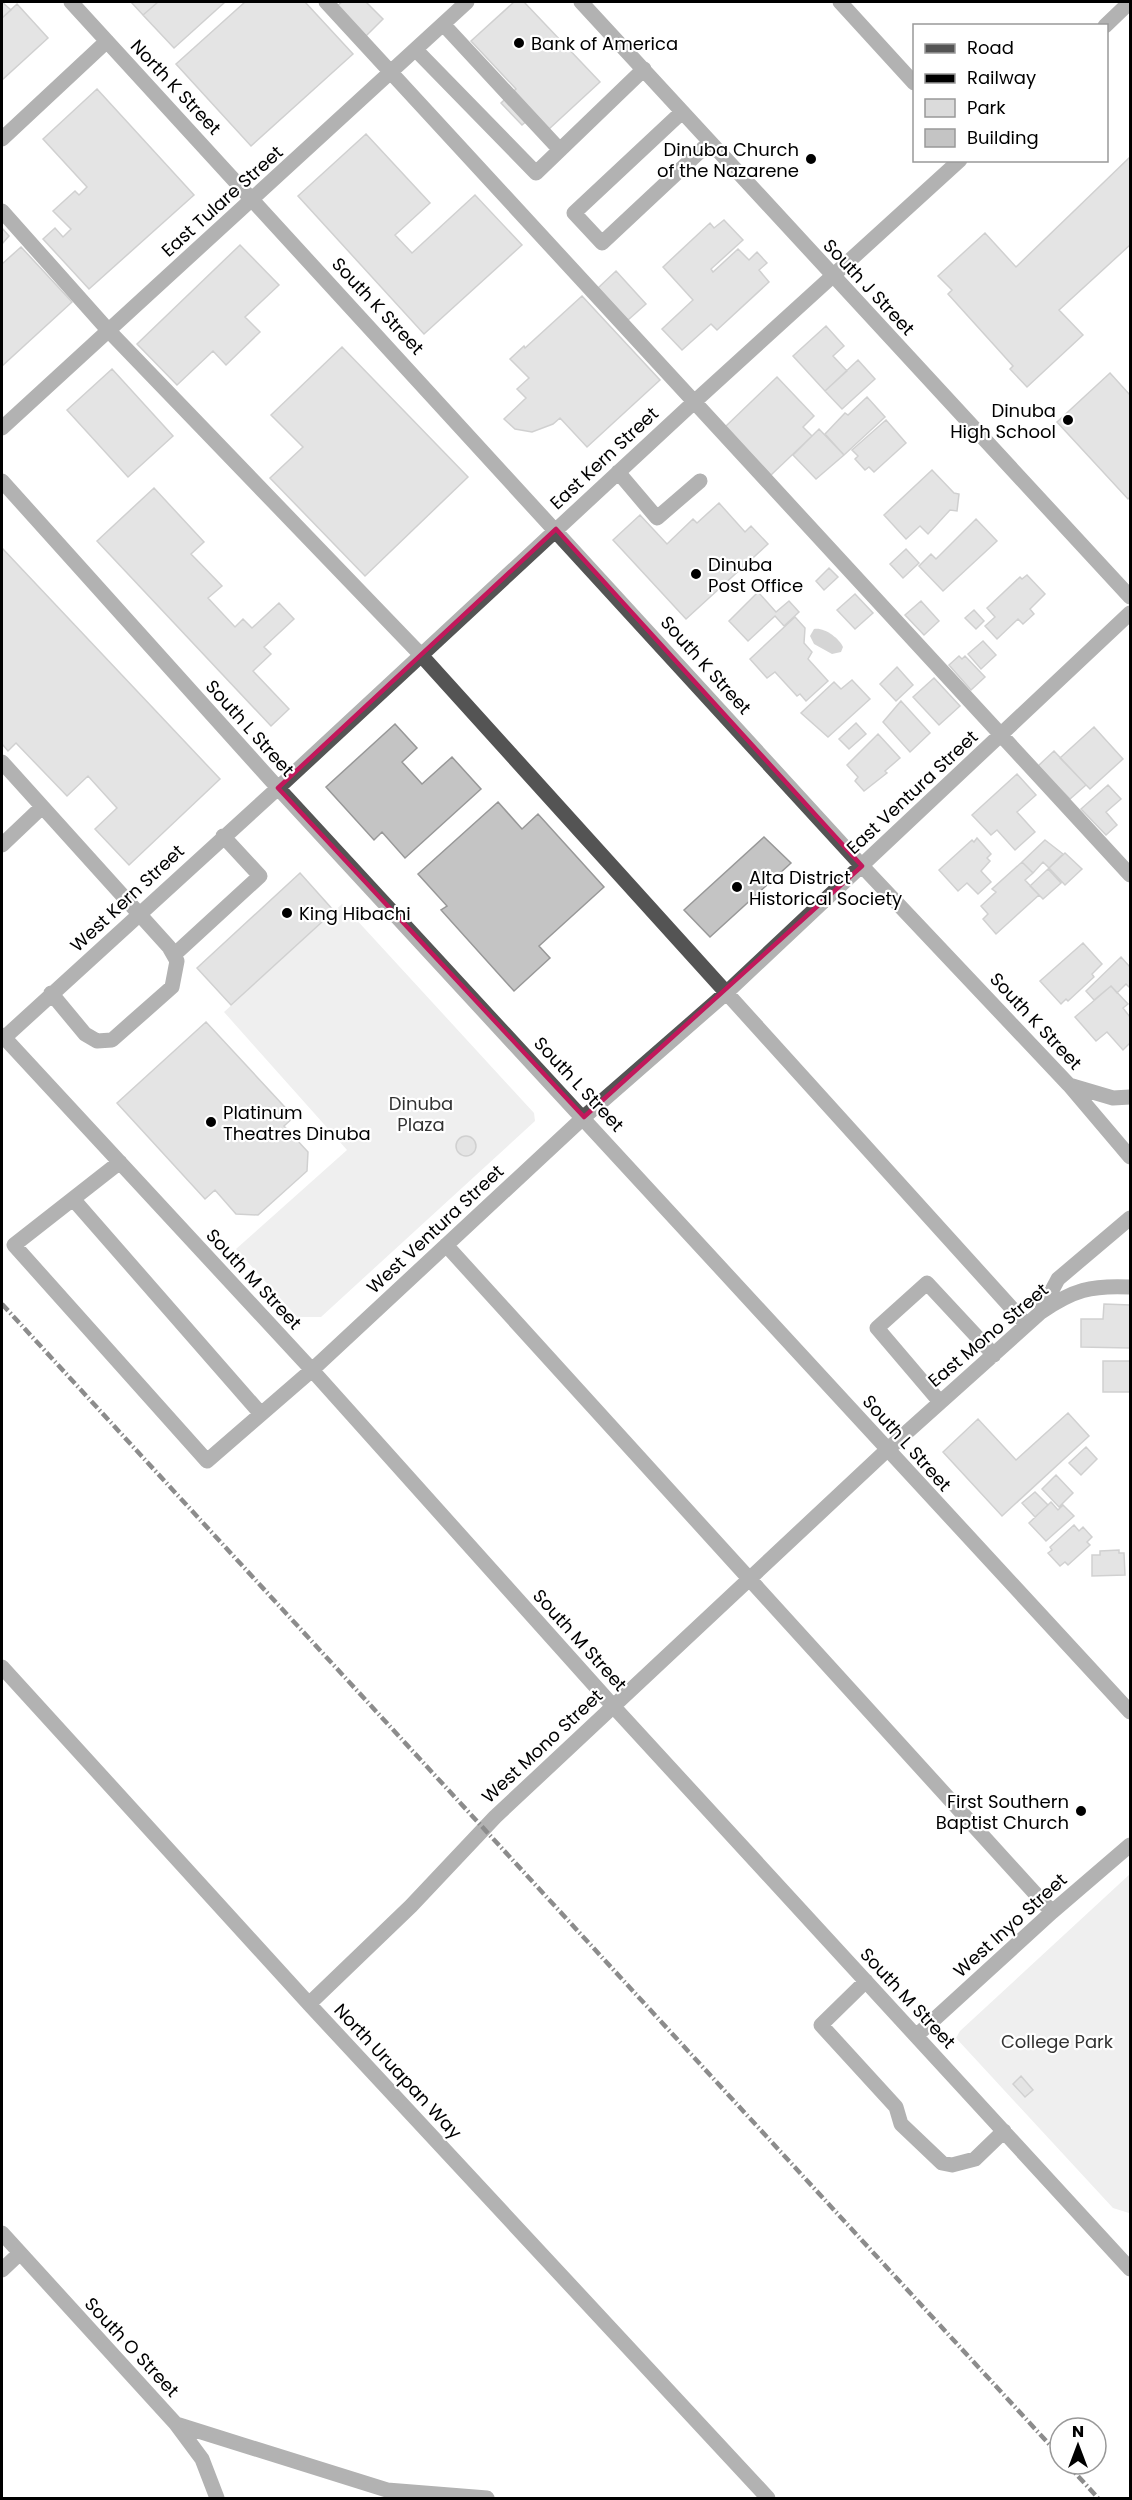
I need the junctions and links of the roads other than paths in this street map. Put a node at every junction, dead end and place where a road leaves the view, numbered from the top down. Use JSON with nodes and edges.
{"nodes":[{"id":1,"x":70,"y":2,"type":"edge"},
{"id":2,"x":326,"y":2,"type":"edge"},
{"id":3,"x":467,"y":2,"type":"edge"},
{"id":4,"x":581,"y":2,"type":"edge"},
{"id":5,"x":840,"y":2,"type":"edge"},
{"id":6,"x":1130,"y":2,"type":"edge"},
{"id":7,"x":443,"y":24,"type":"junction"},
{"id":8,"x":1107,"y":24,"type":"edge"},
{"id":9,"x":107,"y":41,"type":"junction"},
{"id":10,"x":416,"y":50,"type":"junction"},
{"id":11,"x":644,"y":69,"type":"junction"},
{"id":12,"x":391,"y":73,"type":"junction"},
{"id":13,"x":913,"y":81,"type":"edge"},
{"id":14,"x":682,"y":112,"type":"junction"},
{"id":15,"x":2,"y":139,"type":"edge"},
{"id":16,"x":710,"y":142,"type":"junction"},
{"id":17,"x":560,"y":150,"type":"junction"},
{"id":18,"x":958,"y":162,"type":"edge"},
{"id":19,"x":253,"y":199,"type":"junction"},
{"id":20,"x":2,"y":211,"type":"edge"},
{"id":21,"x":834,"y":278,"type":"junction"},
{"id":22,"x":108,"y":330,"type":"junction"},
{"id":23,"x":693,"y":403,"type":"junction"},
{"id":24,"x":2,"y":428,"type":"edge"},
{"id":25,"x":618,"y":472,"type":"junction"},
{"id":26,"x":2,"y":481,"type":"edge"},
{"id":27,"x":700,"y":481,"type":"dead end"},
{"id":28,"x":556,"y":529,"type":"junction"},
{"id":29,"x":1131,"y":597,"type":"edge"},
{"id":30,"x":1131,"y":613,"type":"edge"},
{"id":31,"x":421,"y":655,"type":"junction"},
{"id":32,"x":1001,"y":734,"type":"junction"},
{"id":33,"x":4,"y":769,"type":"edge"},
{"id":34,"x":278,"y":788,"type":"junction"},
{"id":35,"x":42,"y":807,"type":"junction"},
{"id":36,"x":223,"y":836,"type":"junction"},
{"id":37,"x":2,"y":845,"type":"edge"},
{"id":38,"x":861,"y":866,"type":"junction"},
{"id":39,"x":1131,"y":875,"type":"edge"},
{"id":40,"x":138,"y":913,"type":"junction"},
{"id":41,"x":175,"y":954,"type":"junction"},
{"id":42,"x":51,"y":993,"type":"junction"},
{"id":43,"x":726,"y":993,"type":"junction"},
{"id":44,"x":3,"y":1036,"type":"edge"},
{"id":45,"x":1070,"y":1085,"type":"junction"},
{"id":46,"x":1131,"y":1097,"type":"edge"},
{"id":47,"x":584,"y":1118,"type":"junction"},
{"id":48,"x":1131,"y":1157,"type":"edge"},
{"id":49,"x":120,"y":1162,"type":"junction"},
{"id":50,"x":73,"y":1199,"type":"junction"},
{"id":51,"x":1131,"y":1218,"type":"edge"},
{"id":52,"x":446,"y":1245,"type":"junction"},
{"id":53,"x":1131,"y":1287,"type":"edge"},
{"id":54,"x":1041,"y":1312,"type":"junction"},
{"id":55,"x":1026,"y":1324,"type":"junction"},
{"id":56,"x":994,"y":1355,"type":"junction"},
{"id":57,"x":312,"y":1370,"type":"junction"},
{"id":58,"x":940,"y":1402,"type":"junction"},
{"id":59,"x":261,"y":1414,"type":"junction"},
{"id":60,"x":887,"y":1450,"type":"junction"},
{"id":61,"x":750,"y":1578,"type":"junction"},
{"id":62,"x":2,"y":1667,"type":"edge"},
{"id":63,"x":613,"y":1706,"type":"junction"},
{"id":64,"x":1131,"y":1713,"type":"edge"},
{"id":65,"x":1131,"y":1845,"type":"edge"},
{"id":66,"x":1052,"y":1911,"type":"junction"},
{"id":67,"x":866,"y":1981,"type":"junction"},
{"id":68,"x":309,"y":2004,"type":"junction"},
{"id":69,"x":916,"y":2036,"type":"junction"},
{"id":70,"x":1004,"y":2131,"type":"junction"},
{"id":71,"x":2,"y":2233,"type":"edge"},
{"id":72,"x":20,"y":2253,"type":"junction"},
{"id":73,"x":1131,"y":2269,"type":"edge"},
{"id":74,"x":2,"y":2270,"type":"edge"},
{"id":75,"x":177,"y":2424,"type":"junction"},
{"id":76,"x":217,"y":2499,"type":"edge"},
{"id":77,"x":487,"y":2499,"type":"edge"},
{"id":78,"x":768,"y":2499,"type":"edge"}],
"edges":[{"from":1,"to":9,"type":"street","name":"North K Street"},
{"from":2,"to":12,"type":"street"},
{"from":3,"to":7,"type":"street","name":"East Tulare Street"},
{"from":4,"to":11,"type":"street","name":"South J Street"},
{"from":5,"to":13,"type":"street"},
{"from":6,"to":8,"type":"street"},
{"from":7,"to":10,"type":"street","name":"East Tulare Street"},
{"from":7,"to":17,"type":"street"},
{"from":9,"to":15,"type":"street"},
{"from":9,"to":19,"type":"street","name":"North K Street"},
{"from":10,"to":12,"type":"street","name":"East Tulare Street"},
{"from":10,"to":17,"type":"street"},
{"from":11,"to":14,"type":"street","name":"South J Street"},
{"from":11,"to":17,"type":"street"},
{"from":12,"to":19,"type":"street","name":"East Tulare Street"},
{"from":12,"to":23,"type":"street"},
{"from":14,"to":16,"type":"street","name":"South J Street"},
{"from":14,"to":16,"type":"street"},
{"from":16,"to":21,"type":"street","name":"South J Street"},
{"from":18,"to":21,"type":"street","name":"East Kern Street"},
{"from":19,"to":22,"type":"street","name":"East Tulare Street"},
{"from":19,"to":28,"type":"street","name":"South K Street"},
{"from":20,"to":22,"type":"street"},
{"from":21,"to":23,"type":"street","name":"East Kern Street"},
{"from":21,"to":29,"type":"street","name":"South J Street"},
{"from":22,"to":24,"type":"street","name":"East Tulare Street"},
{"from":22,"to":31,"type":"street"},
{"from":23,"to":25,"type":"street","name":"East Kern Street"},
{"from":23,"to":32,"type":"street"},
{"from":25,"to":27,"type":"street"},
{"from":25,"to":28,"type":"street","name":"East Kern Street"},
{"from":26,"to":34,"type":"street","name":"South L Street"},
{"from":28,"to":31,"type":"street","name":"East Kern Street"},
{"from":28,"to":38,"type":"street","name":"South K Street"},
{"from":30,"to":32,"type":"street","name":"East Ventura Street"},
{"from":31,"to":34,"type":"street","name":"East Kern Street"},
{"from":31,"to":43,"type":"street"},
{"from":32,"to":38,"type":"street","name":"East Ventura Street"},
{"from":32,"to":39,"type":"street"},
{"from":33,"to":35,"type":"street"},
{"from":34,"to":36,"type":"street","name":"West Kern Street"},
{"from":34,"to":47,"type":"street","name":"South L Street"},
{"from":35,"to":37,"type":"street"},
{"from":35,"to":40,"type":"street"},
{"from":36,"to":40,"type":"street","name":"West Kern Street"},
{"from":36,"to":41,"type":"street"},
{"from":38,"to":43,"type":"street","name":"East Ventura Street"},
{"from":38,"to":45,"type":"street","name":"South K Street"},
{"from":40,"to":41,"type":"street"},
{"from":40,"to":42,"type":"street","name":"West Kern Street"},
{"from":41,"to":42,"type":"street"},
{"from":42,"to":44,"type":"street","name":"West Kern Street"},
{"from":43,"to":47,"type":"street","name":"East Ventura Street"},
{"from":43,"to":55,"type":"street"},
{"from":44,"to":49,"type":"street","name":"South M Street"},
{"from":45,"to":46,"type":"street"},
{"from":45,"to":48,"type":"street","name":"South K Street"},
{"from":47,"to":52,"type":"street","name":"West Ventura Street"},
{"from":47,"to":60,"type":"street","name":"South L Street"},
{"from":49,"to":50,"type":"street"},
{"from":49,"to":57,"type":"street","name":"South M Street"},
{"from":50,"to":59,"type":"street"},
{"from":50,"to":59,"type":"street","name":"West Ventura Street"},
{"from":51,"to":54,"type":"street"},
{"from":52,"to":57,"type":"street","name":"West Ventura Street"},
{"from":52,"to":61,"type":"street"},
{"from":53,"to":54,"type":"street","name":"East Mono Street"},
{"from":54,"to":55,"type":"street","name":"East Mono Street"},
{"from":55,"to":56,"type":"street","name":"East Mono Street"},
{"from":56,"to":58,"type":"street","name":"East Mono Street"},
{"from":56,"to":58,"type":"street"},
{"from":57,"to":59,"type":"street","name":"West Ventura Street"},
{"from":57,"to":63,"type":"street","name":"South M Street"},
{"from":58,"to":60,"type":"street","name":"East Mono Street"},
{"from":60,"to":61,"type":"street","name":"West Mono Street"},
{"from":60,"to":64,"type":"street","name":"South L Street"},
{"from":61,"to":63,"type":"street","name":"West Mono Street"},
{"from":61,"to":66,"type":"street"},
{"from":62,"to":68,"type":"street","name":"North Uruapan Way"},
{"from":63,"to":67,"type":"street","name":"South M Street"},
{"from":63,"to":68,"type":"street","name":"West Mono Street"},
{"from":65,"to":66,"type":"street","name":"West Inyo Street"},
{"from":66,"to":69,"type":"street","name":"West Inyo Street"},
{"from":67,"to":69,"type":"street","name":"South M Street"},
{"from":67,"to":70,"type":"street"},
{"from":68,"to":78,"type":"street","name":"North Uruapan Way"},
{"from":69,"to":70,"type":"street","name":"South M Street"},
{"from":70,"to":73,"type":"street","name":"South M Street"},
{"from":71,"to":72,"type":"street","name":"South O Street"},
{"from":72,"to":74,"type":"street"},
{"from":72,"to":75,"type":"street","name":"South O Street"},
{"from":75,"to":76,"type":"street","name":"South O Street"},
{"from":75,"to":77,"type":"street"}]}
